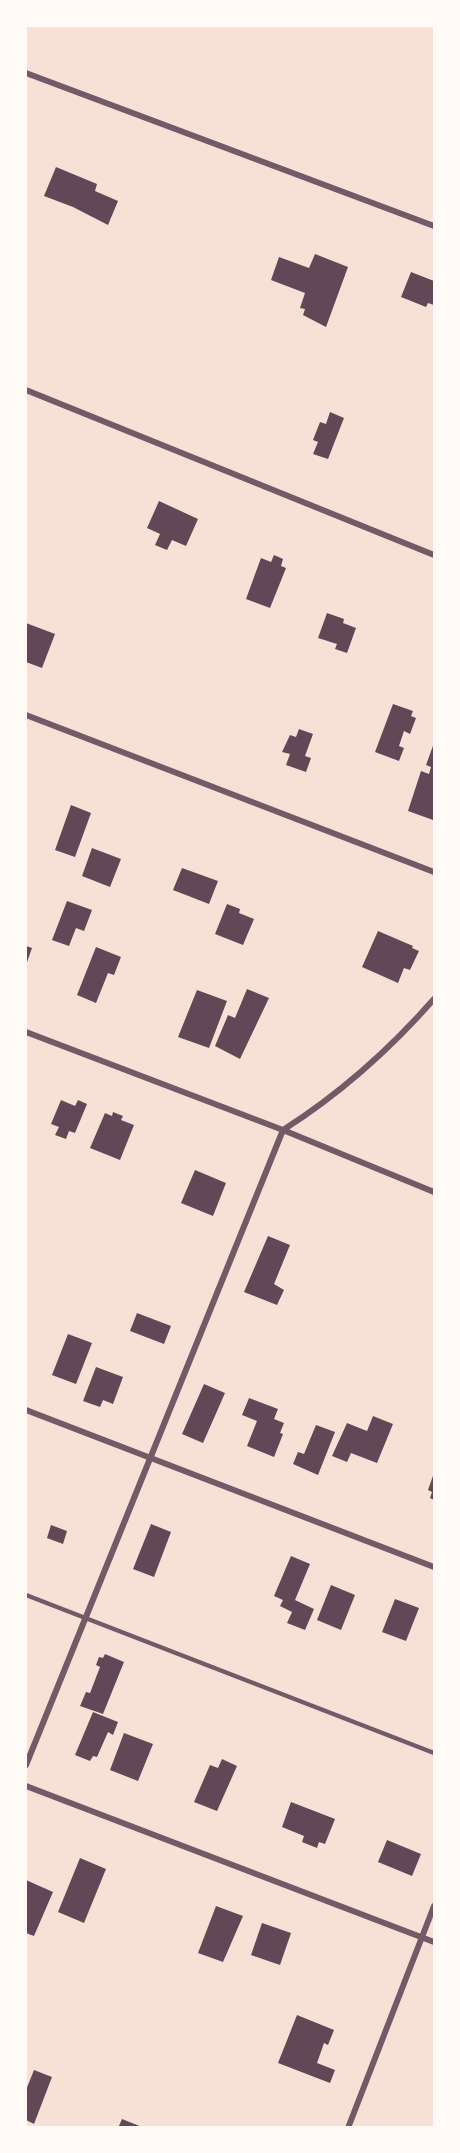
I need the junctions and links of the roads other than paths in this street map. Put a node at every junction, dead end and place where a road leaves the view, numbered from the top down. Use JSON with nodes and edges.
{"nodes":[{"id":1,"x":26,"y":73,"type":"edge"},
{"id":2,"x":435,"y":226,"type":"edge"},
{"id":3,"x":26,"y":390,"type":"edge"},
{"id":4,"x":435,"y":555,"type":"edge"},
{"id":5,"x":26,"y":715,"type":"edge"},
{"id":6,"x":435,"y":872,"type":"edge"},
{"id":7,"x":435,"y":999,"type":"edge"},
{"id":8,"x":26,"y":1032,"type":"edge"},
{"id":9,"x":283,"y":1130,"type":"junction"},
{"id":10,"x":435,"y":1192,"type":"edge"},
{"id":11,"x":26,"y":1410,"type":"edge"},
{"id":12,"x":150,"y":1457,"type":"junction"},
{"id":13,"x":435,"y":1567,"type":"edge"},
{"id":14,"x":26,"y":1595,"type":"edge"},
{"id":15,"x":85,"y":1618,"type":"junction"},
{"id":16,"x":435,"y":1753,"type":"edge"},
{"id":17,"x":26,"y":1765,"type":"edge"},
{"id":18,"x":26,"y":1786,"type":"edge"},
{"id":19,"x":435,"y":1906,"type":"edge"},
{"id":20,"x":422,"y":1937,"type":"junction"},
{"id":21,"x":435,"y":1942,"type":"edge"},
{"id":22,"x":348,"y":2127,"type":"edge"}],
"edges":[{"from":1,"to":2,"type":"street"},
{"from":3,"to":4,"type":"street"},
{"from":5,"to":6,"type":"street"},
{"from":7,"to":9,"type":"street"},
{"from":8,"to":9,"type":"street"},
{"from":9,"to":10,"type":"street"},
{"from":9,"to":12,"type":"street"},
{"from":11,"to":12,"type":"street"},
{"from":12,"to":13,"type":"street"},
{"from":12,"to":15,"type":"street"},
{"from":14,"to":15,"type":"lane"},
{"from":15,"to":16,"type":"lane"},
{"from":15,"to":17,"type":"street"},
{"from":18,"to":20,"type":"street"},
{"from":19,"to":20,"type":"street"},
{"from":20,"to":21,"type":"street"},
{"from":20,"to":22,"type":"street"}]}
